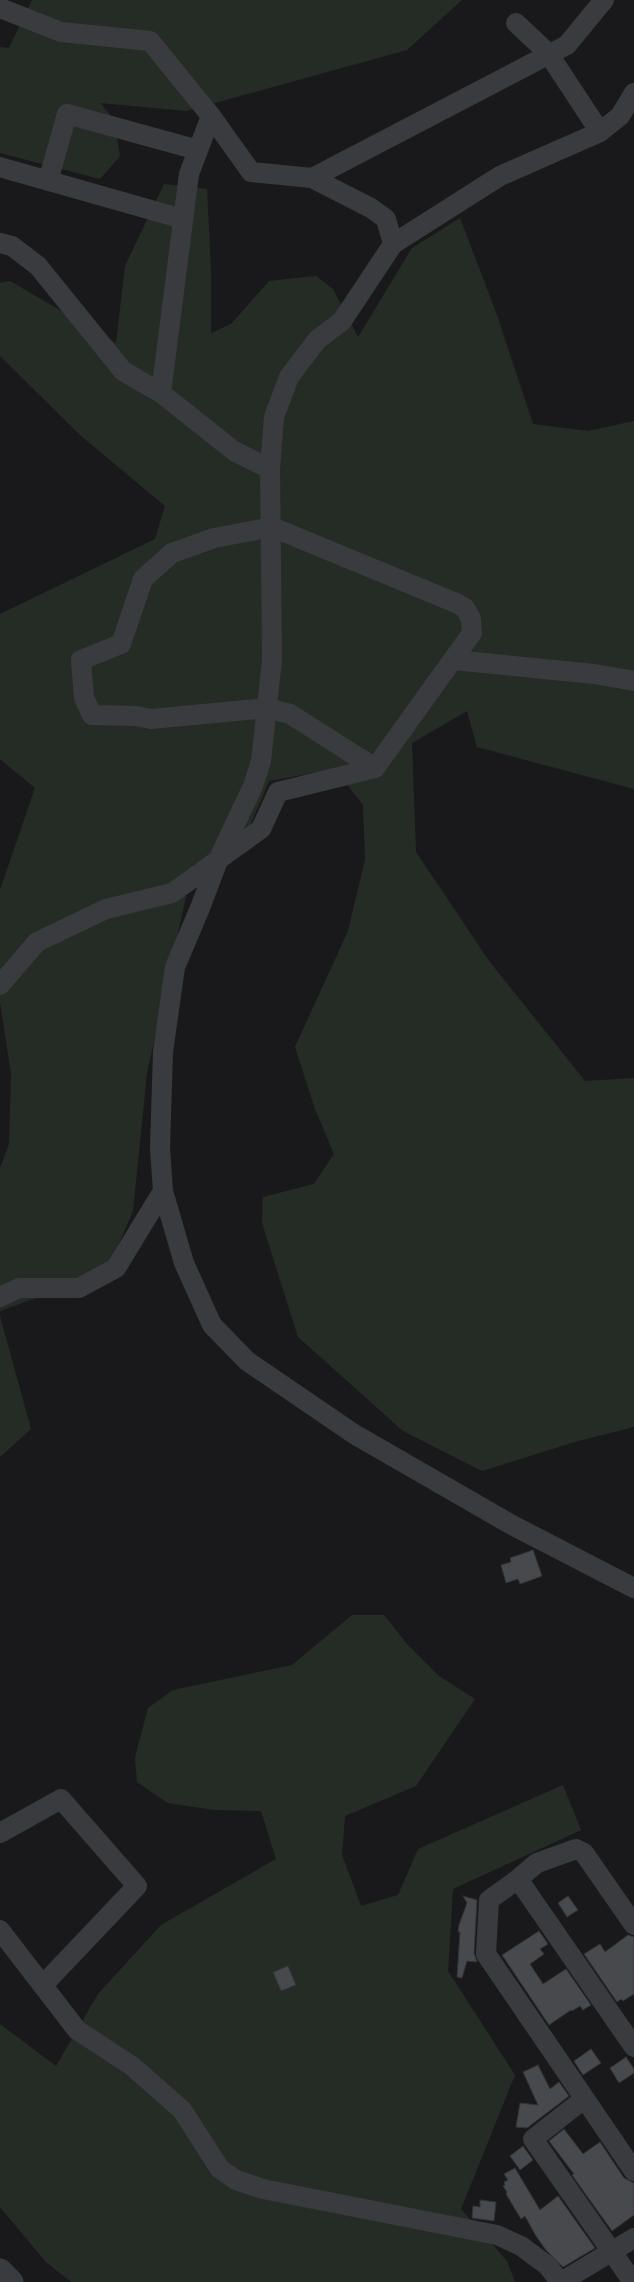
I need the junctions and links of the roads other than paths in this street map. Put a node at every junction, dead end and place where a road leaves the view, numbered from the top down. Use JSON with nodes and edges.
{"nodes":[{"id":1,"x":18,"y":0,"type":"edge"},
{"id":2,"x":604,"y":0,"type":"edge"},
{"id":3,"x":0,"y":8,"type":"edge"},
{"id":4,"x":28,"y":18,"type":"junction"},
{"id":5,"x":516,"y":23,"type":"dead end"},
{"id":6,"x":548,"y":53,"type":"junction"},
{"id":7,"x":634,"y":93,"type":"edge"},
{"id":8,"x":211,"y":116,"type":"junction"},
{"id":9,"x":600,"y":132,"type":"junction"},
{"id":10,"x":198,"y":150,"type":"junction"},
{"id":11,"x":0,"y":167,"type":"edge"},
{"id":12,"x":312,"y":178,"type":"junction"},
{"id":13,"x":48,"y":181,"type":"junction"},
{"id":14,"x":183,"y":220,"type":"junction"},
{"id":15,"x":0,"y":243,"type":"edge"},
{"id":16,"x":392,"y":244,"type":"junction"},
{"id":17,"x":161,"y":393,"type":"junction"},
{"id":18,"x":270,"y":469,"type":"junction"},
{"id":19,"x":272,"y":527,"type":"junction"},
{"id":20,"x":454,"y":660,"type":"junction"},
{"id":21,"x":634,"y":681,"type":"edge"},
{"id":22,"x":267,"y":708,"type":"junction"},
{"id":23,"x":375,"y":768,"type":"junction"},
{"id":24,"x":219,"y":858,"type":"junction"},
{"id":25,"x":0,"y":985,"type":"edge"},
{"id":26,"x":163,"y":1191,"type":"junction"},
{"id":27,"x":0,"y":1297,"type":"edge"},
{"id":28,"x":634,"y":1588,"type":"edge"},
{"id":29,"x":0,"y":1832,"type":"edge"},
{"id":30,"x":518,"y":1879,"type":"junction"},
{"id":31,"x":634,"y":1925,"type":"edge"},
{"id":32,"x":0,"y":1930,"type":"edge"},
{"id":33,"x":43,"y":1985,"type":"junction"},
{"id":34,"x":634,"y":2047,"type":"edge"},
{"id":35,"x":584,"y":2098,"type":"junction"},
{"id":36,"x":634,"y":2171,"type":"edge"},
{"id":37,"x":634,"y":2238,"type":"edge"},
{"id":38,"x":611,"y":2251,"type":"junction"},
{"id":39,"x":0,"y":2271,"type":"edge"},
{"id":40,"x":11,"y":2282,"type":"edge"},
{"id":41,"x":560,"y":2282,"type":"edge"},
{"id":42,"x":633,"y":2282,"type":"edge"}],
"edges":[{"from":1,"to":4,"type":"street"},
{"from":2,"to":6,"type":"street"},
{"from":3,"to":4,"type":"street"},
{"from":4,"to":8,"type":"street"},
{"from":5,"to":6,"type":"street"},
{"from":6,"to":9,"type":"street"},
{"from":6,"to":12,"type":"street"},
{"from":7,"to":9,"type":"street"},
{"from":8,"to":10,"type":"street"},
{"from":8,"to":12,"type":"street"},
{"from":9,"to":16,"type":"street"},
{"from":10,"to":13,"type":"street"},
{"from":10,"to":14,"type":"street"},
{"from":11,"to":13,"type":"street"},
{"from":12,"to":16,"type":"street"},
{"from":13,"to":14,"type":"street"},
{"from":14,"to":17,"type":"street"},
{"from":15,"to":17,"type":"street"},
{"from":16,"to":18,"type":"street"},
{"from":17,"to":18,"type":"street"},
{"from":18,"to":19,"type":"street"},
{"from":19,"to":20,"type":"street"},
{"from":19,"to":22,"type":"street"},
{"from":19,"to":22,"type":"street"},
{"from":20,"to":21,"type":"street"},
{"from":20,"to":23,"type":"street"},
{"from":22,"to":23,"type":"street"},
{"from":22,"to":24,"type":"street"},
{"from":23,"to":24,"type":"street"},
{"from":24,"to":25,"type":"street"},
{"from":24,"to":26,"type":"street"},
{"from":26,"to":27,"type":"street"},
{"from":26,"to":28,"type":"street"},
{"from":29,"to":33,"type":"street"},
{"from":30,"to":31,"type":"street"},
{"from":30,"to":34,"type":"street"},
{"from":30,"to":35,"type":"street"},
{"from":32,"to":33,"type":"street"},
{"from":33,"to":41,"type":"street"},
{"from":35,"to":36,"type":"street"},
{"from":35,"to":38,"type":"street"},
{"from":37,"to":38,"type":"street"},
{"from":38,"to":41,"type":"street"},
{"from":38,"to":42,"type":"street"},
{"from":39,"to":40,"type":"street"}]}
